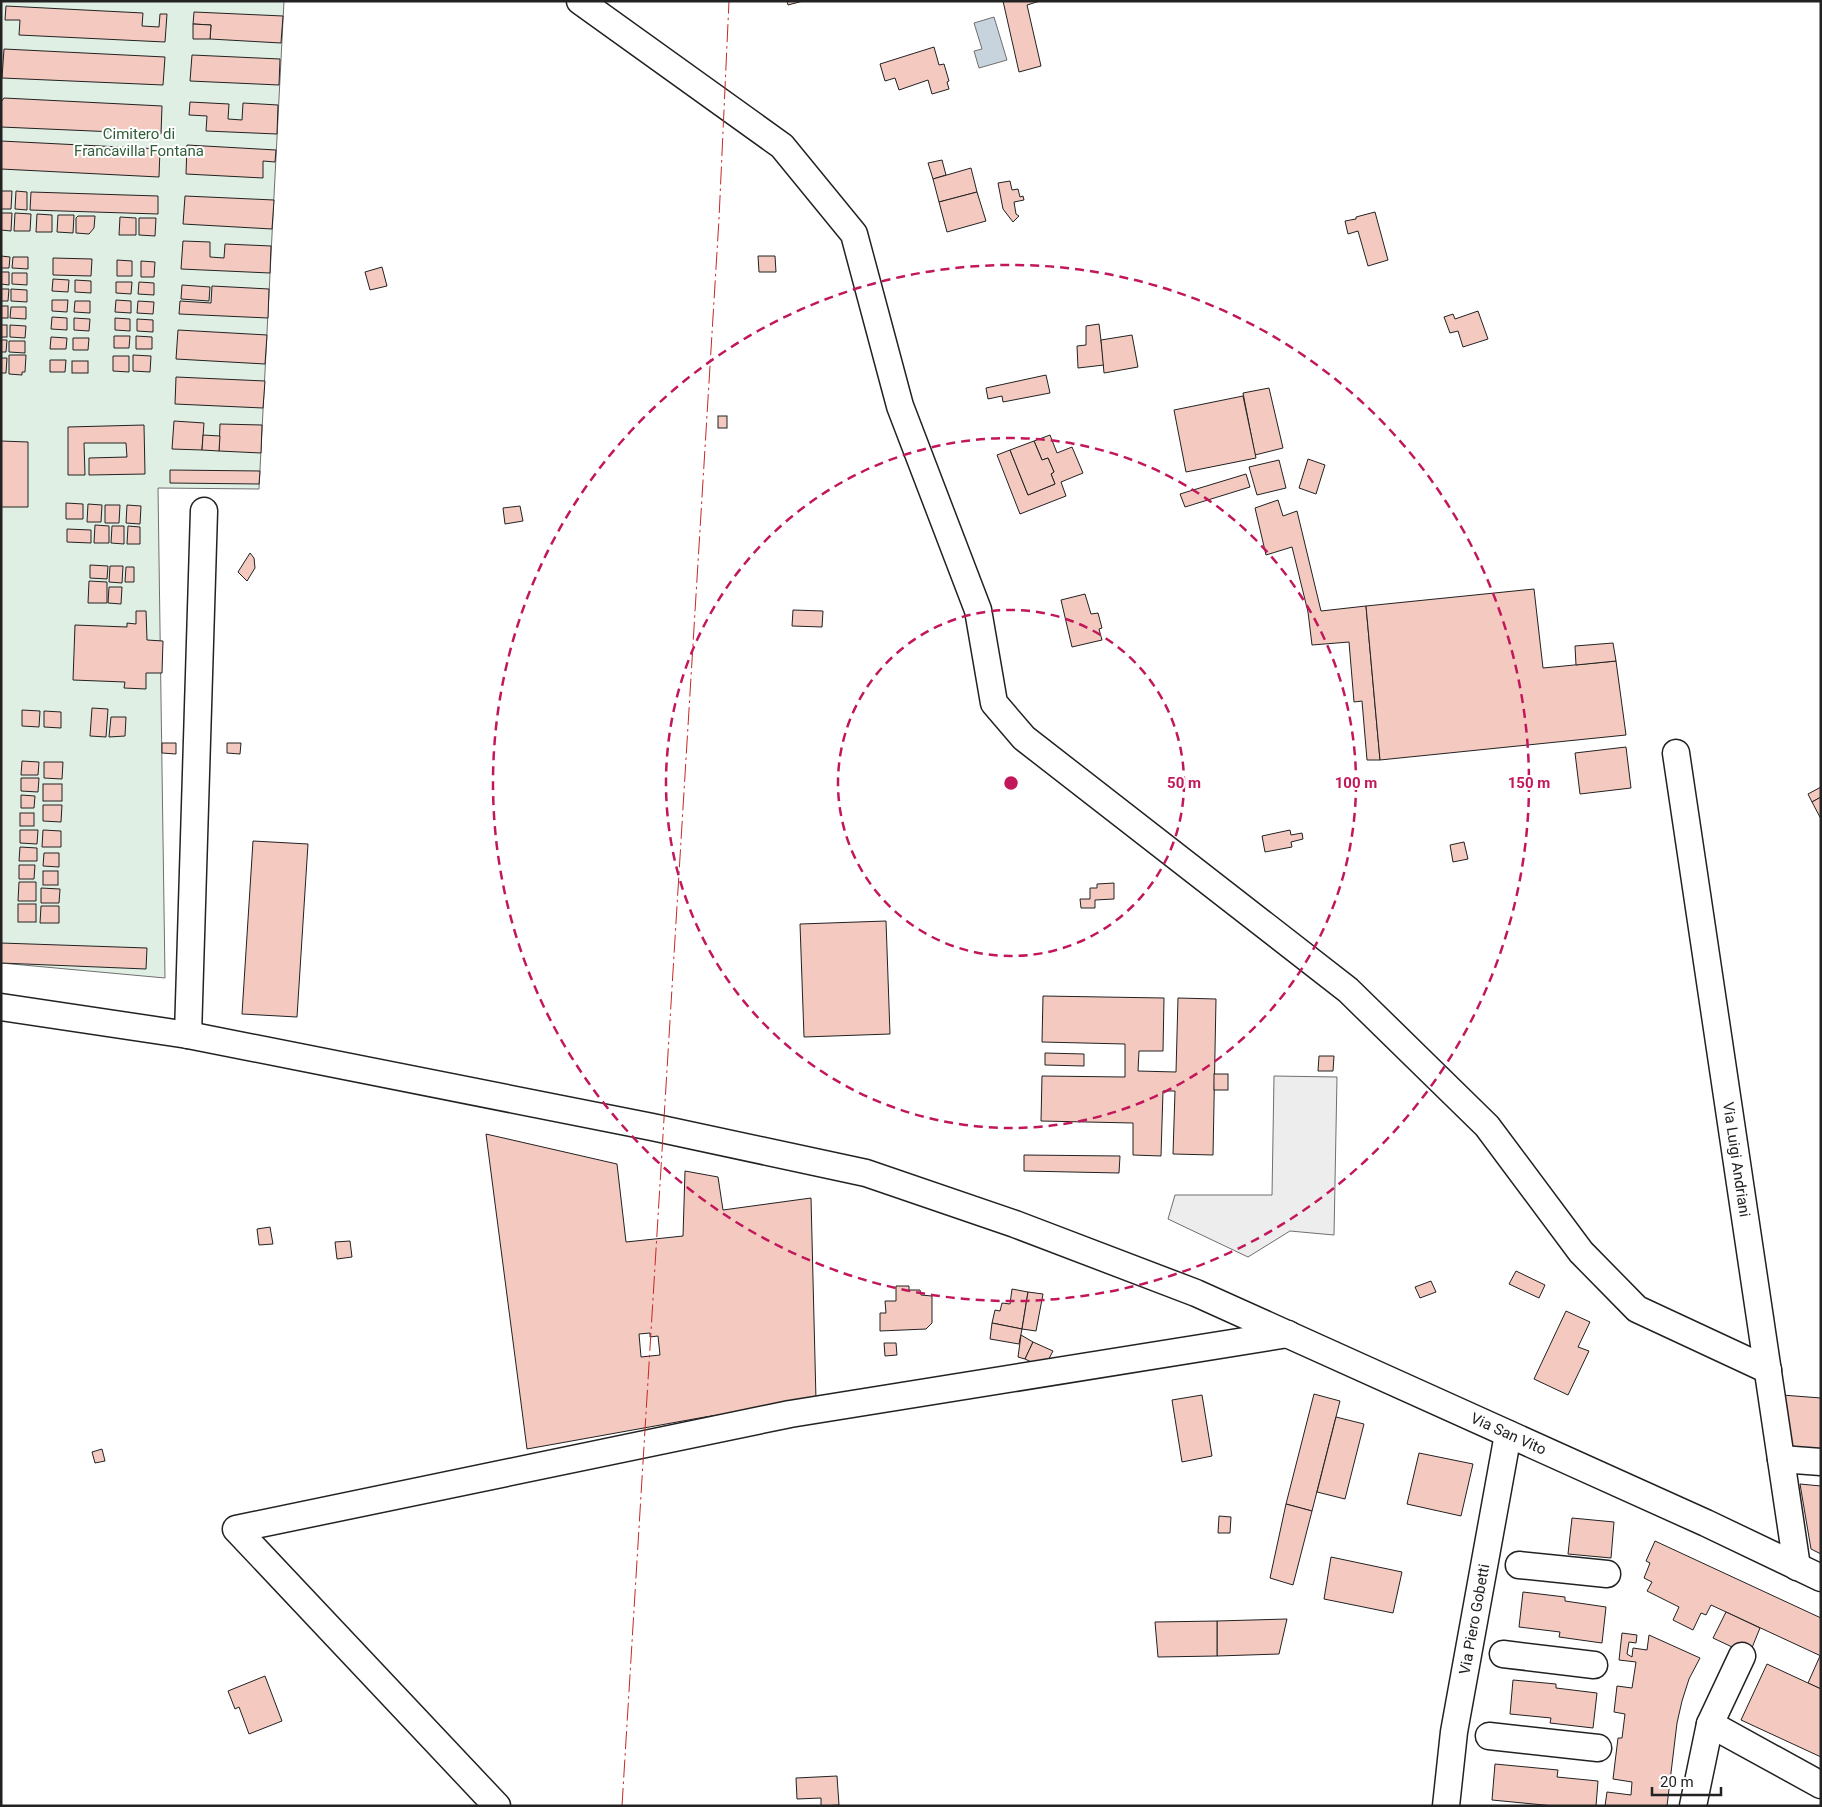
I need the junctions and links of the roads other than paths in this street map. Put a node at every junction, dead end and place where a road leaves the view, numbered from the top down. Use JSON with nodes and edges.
{"nodes":[{"id":1,"x":580,"y":1,"type":"edge"},
{"id":2,"x":204,"y":511,"type":"dead end"},
{"id":3,"x":1676,"y":753,"type":"dead end"},
{"id":4,"x":1,"y":1007,"type":"edge"},
{"id":5,"x":188,"y":1035,"type":"junction"},
{"id":6,"x":1288,"y":1334,"type":"junction"},
{"id":7,"x":1768,"y":1370,"type":"junction"},
{"id":8,"x":1508,"y":1434,"type":"junction"},
{"id":9,"x":1781,"y":1459,"type":"junction"},
{"id":10,"x":1821,"y":1462,"type":"edge"},
{"id":11,"x":1519,"y":1565,"type":"dead end"},
{"id":12,"x":1797,"y":1567,"type":"junction"},
{"id":13,"x":1607,"y":1574,"type":"dead end"},
{"id":14,"x":1821,"y":1578,"type":"edge"},
{"id":15,"x":1503,"y":1654,"type":"dead end"},
{"id":16,"x":1742,"y":1656,"type":"dead end"},
{"id":17,"x":1594,"y":1665,"type":"dead end"},
{"id":18,"x":1710,"y":1724,"type":"junction"},
{"id":19,"x":1489,"y":1736,"type":"dead end"},
{"id":20,"x":1598,"y":1748,"type":"dead end"},
{"id":21,"x":1821,"y":1785,"type":"edge"},
{"id":22,"x":497,"y":1806,"type":"edge"},
{"id":23,"x":1446,"y":1806,"type":"edge"},
{"id":24,"x":1693,"y":1806,"type":"edge"}],
"edges":[{"from":1,"to":7,"type":"street"},
{"from":2,"to":5,"type":"street"},
{"from":3,"to":7,"type":"street","name":"Via Luigi Andriani"},
{"from":4,"to":5,"type":"street","name":"Via San Vito"},
{"from":5,"to":6,"type":"street","name":"Via San Vito"},
{"from":6,"to":8,"type":"street","name":"Via San Vito"},
{"from":6,"to":22,"type":"street"},
{"from":7,"to":9,"type":"street","name":"Via Luigi Andriani"},
{"from":8,"to":12,"type":"street","name":"Via San Vito"},
{"from":8,"to":23,"type":"street","name":"Via Piero Gobetti"},
{"from":9,"to":10,"type":"street"},
{"from":9,"to":12,"type":"street","name":"Via Luigi Andriani"},
{"from":11,"to":13,"type":"street"},
{"from":12,"to":14,"type":"street","name":"Via San Vito"},
{"from":15,"to":17,"type":"street"},
{"from":16,"to":18,"type":"street"},
{"from":18,"to":21,"type":"street"},
{"from":18,"to":24,"type":"street"},
{"from":19,"to":20,"type":"street"}]}
